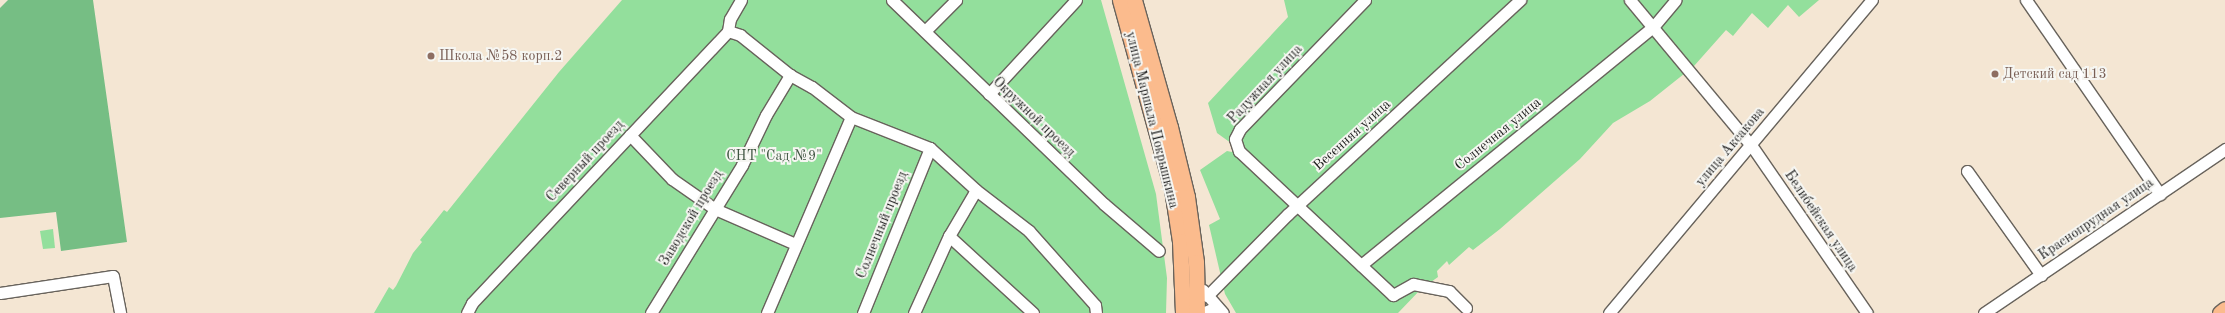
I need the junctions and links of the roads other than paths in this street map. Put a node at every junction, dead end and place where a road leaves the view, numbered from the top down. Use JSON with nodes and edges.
{"nodes":[{"id":1,"x":741,"y":0,"type":"edge"},
{"id":2,"x":892,"y":0,"type":"edge"},
{"id":3,"x":956,"y":0,"type":"edge"},
{"id":4,"x":1076,"y":0,"type":"edge"},
{"id":5,"x":1120,"y":0,"type":"edge"},
{"id":6,"x":1134,"y":0,"type":"edge"},
{"id":7,"x":1365,"y":0,"type":"edge"},
{"id":8,"x":1520,"y":0,"type":"edge"},
{"id":9,"x":1630,"y":0,"type":"edge"},
{"id":10,"x":1676,"y":0,"type":"edge"},
{"id":11,"x":1872,"y":0,"type":"edge"},
{"id":12,"x":2026,"y":0,"type":"edge"},
{"id":13,"x":1653,"y":27,"type":"junction"},
{"id":14,"x":728,"y":31,"type":"junction"},
{"id":15,"x":925,"y":31,"type":"junction"},
{"id":16,"x":790,"y":75,"type":"junction"},
{"id":17,"x":989,"y":94,"type":"junction"},
{"id":18,"x":851,"y":117,"type":"junction"},
{"id":19,"x":630,"y":135,"type":"junction"},
{"id":20,"x":1751,"y":145,"type":"junction"},
{"id":21,"x":930,"y":148,"type":"junction"},
{"id":22,"x":2225,"y":149,"type":"edge"},
{"id":23,"x":1967,"y":171,"type":"dead end"},
{"id":24,"x":976,"y":190,"type":"junction"},
{"id":25,"x":2160,"y":194,"type":"junction"},
{"id":26,"x":1299,"y":205,"type":"junction"},
{"id":27,"x":715,"y":208,"type":"junction"},
{"id":28,"x":949,"y":236,"type":"junction"},
{"id":29,"x":795,"y":244,"type":"junction"},
{"id":30,"x":1159,"y":251,"type":"dead end"},
{"id":31,"x":1362,"y":265,"type":"junction"},
{"id":32,"x":2041,"y":275,"type":"junction"},
{"id":33,"x":1196,"y":279,"type":"junction"},
{"id":34,"x":0,"y":293,"type":"edge"},
{"id":35,"x":1207,"y":296,"type":"junction"},
{"id":36,"x":1466,"y":308,"type":"dead end"},
{"id":37,"x":2225,"y":309,"type":"edge"},
{"id":38,"x":1222,"y":312,"type":"edge"},
{"id":39,"x":120,"y":313,"type":"edge"},
{"id":40,"x":467,"y":313,"type":"edge"},
{"id":41,"x":651,"y":313,"type":"edge"},
{"id":42,"x":767,"y":313,"type":"edge"},
{"id":43,"x":863,"y":313,"type":"edge"},
{"id":44,"x":914,"y":313,"type":"edge"},
{"id":45,"x":1033,"y":313,"type":"edge"},
{"id":46,"x":1096,"y":313,"type":"edge"},
{"id":47,"x":1183,"y":313,"type":"edge"},
{"id":48,"x":1197,"y":313,"type":"edge"},
{"id":49,"x":1202,"y":313,"type":"edge"},
{"id":50,"x":1609,"y":313,"type":"edge"},
{"id":51,"x":1867,"y":313,"type":"edge"},
{"id":52,"x":1984,"y":313,"type":"edge"},
{"id":53,"x":2220,"y":313,"type":"edge"}],
"edges":[{"from":1,"to":14,"type":"street"},
{"from":2,"to":15,"type":"street","name":"Окружной проезд"},
{"from":3,"to":15,"type":"street"},
{"from":4,"to":17,"type":"street"},
{"from":5,"to":47,"type":"main road","name":"улица Маршала Покрышкина"},
{"from":6,"to":33,"type":"main road","name":"улица Маршала Покрышкина"},
{"from":7,"to":26,"type":"street","name":"Радужная улица"},
{"from":8,"to":26,"type":"street","name":"Весенняя улица"},
{"from":9,"to":13,"type":"street","name":"Белибейская улица"},
{"from":10,"to":13,"type":"street","name":"Солнечная улица"},
{"from":11,"to":20,"type":"street","name":"улица Аксакова"},
{"from":12,"to":25,"type":"street"},
{"from":13,"to":20,"type":"street","name":"Белибейская улица"},
{"from":13,"to":31,"type":"street","name":"Солнечная улица"},
{"from":14,"to":16,"type":"street"},
{"from":14,"to":19,"type":"street","name":"Северный проезд"},
{"from":15,"to":17,"type":"street","name":"Окружной проезд"},
{"from":16,"to":18,"type":"street"},
{"from":16,"to":27,"type":"street","name":"Заводской проезд"},
{"from":17,"to":30,"type":"street","name":"Окружной проезд"},
{"from":18,"to":21,"type":"street"},
{"from":18,"to":29,"type":"street"},
{"from":19,"to":27,"type":"street"},
{"from":19,"to":40,"type":"street","name":"Северный проезд"},
{"from":20,"to":50,"type":"street","name":"улица Аксакова"},
{"from":20,"to":51,"type":"street","name":"Белибейская улица"},
{"from":21,"to":24,"type":"street"},
{"from":21,"to":43,"type":"street","name":"Солнечный проезд"},
{"from":22,"to":25,"type":"street","name":"Краснопрудная улица"},
{"from":23,"to":32,"type":"street"},
{"from":24,"to":28,"type":"street"},
{"from":24,"to":46,"type":"street"},
{"from":25,"to":32,"type":"street","name":"Краснопрудная улица"},
{"from":26,"to":31,"type":"street","name":"Радужная улица"},
{"from":26,"to":35,"type":"street","name":"Весенняя улица"},
{"from":27,"to":29,"type":"street"},
{"from":27,"to":41,"type":"street","name":"Заводской проезд"},
{"from":28,"to":44,"type":"street"},
{"from":28,"to":45,"type":"street"},
{"from":29,"to":42,"type":"street"},
{"from":31,"to":36,"type":"street","name":"Радужная улица"},
{"from":32,"to":52,"type":"street","name":"Краснопрудная улица"},
{"from":33,"to":35,"type":"street"},
{"from":33,"to":48,"type":"main road","name":"улица Маршала Покрышкина"},
{"from":34,"to":39,"type":"street"},
{"from":35,"to":38,"type":"street"},
{"from":37,"to":53,"type":"main road"},
{"from":38,"to":49,"type":"street"}]}
